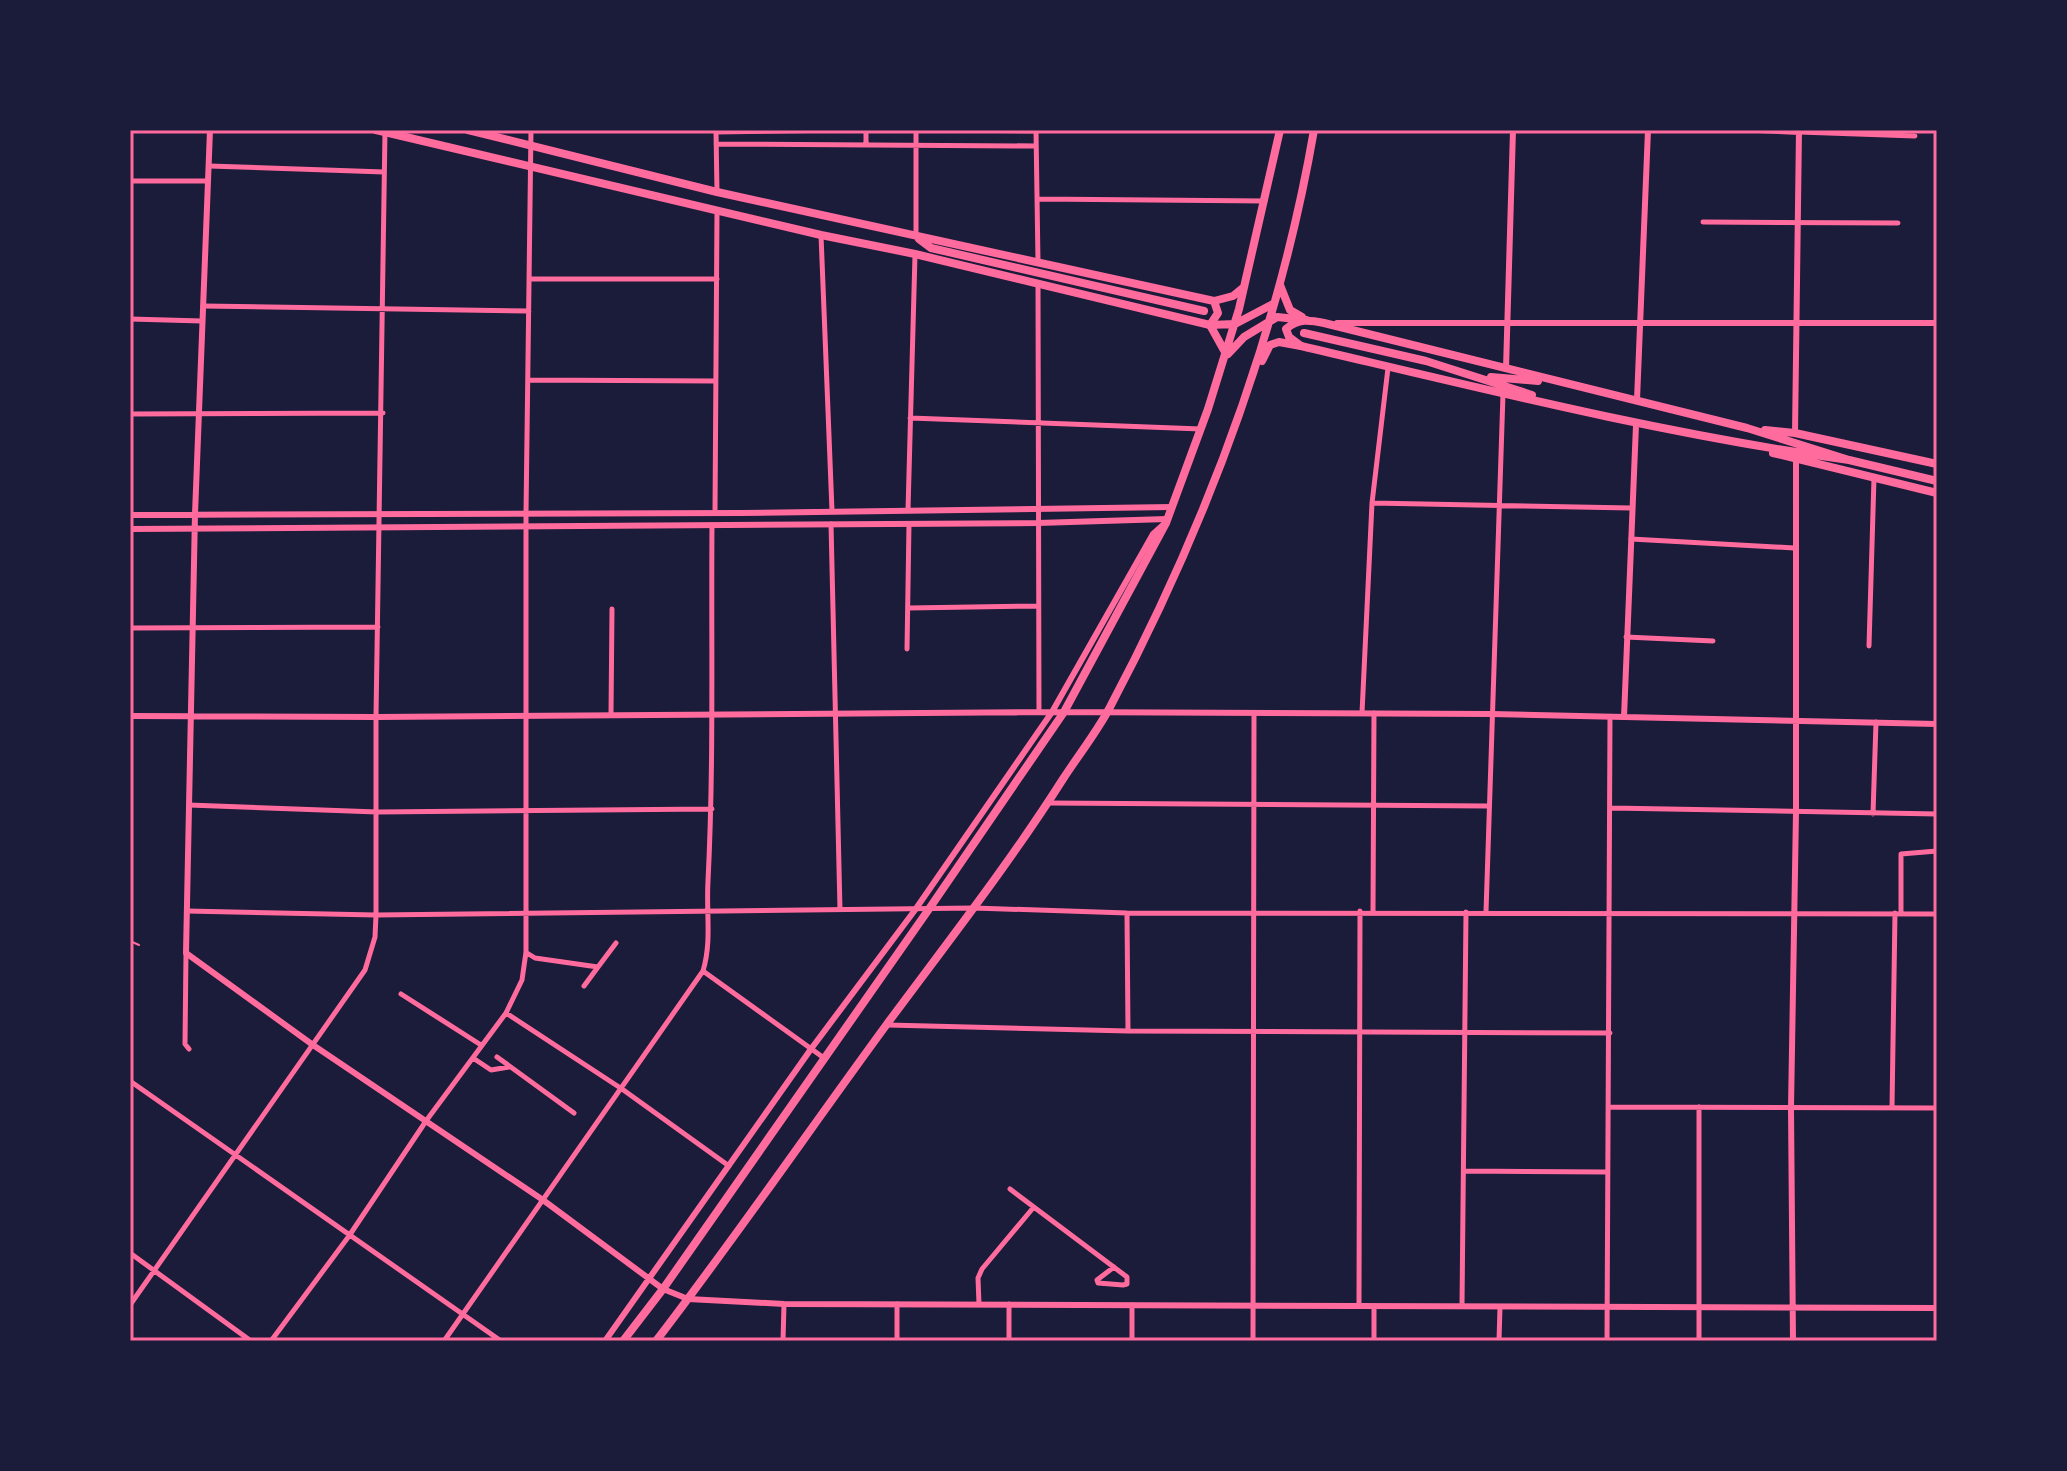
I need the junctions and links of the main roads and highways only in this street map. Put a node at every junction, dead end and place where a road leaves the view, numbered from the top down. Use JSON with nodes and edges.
{"nodes":[{"id":1,"x":468,"y":130,"type":"edge"},
{"id":2,"x":1280,"y":130,"type":"edge"},
{"id":3,"x":1314,"y":130,"type":"edge"},
{"id":4,"x":382,"y":131,"type":"edge"},
{"id":5,"x":916,"y":236,"type":"junction"},
{"id":6,"x":931,"y":248,"type":"junction"},
{"id":7,"x":915,"y":254,"type":"junction"},
{"id":8,"x":1280,"y":285,"type":"junction"},
{"id":9,"x":1245,"y":287,"type":"junction"},
{"id":10,"x":1214,"y":301,"type":"junction"},
{"id":11,"x":1273,"y":304,"type":"junction"},
{"id":12,"x":1204,"y":311,"type":"dead end"},
{"id":13,"x":1306,"y":320,"type":"junction"},
{"id":14,"x":1270,"y":322,"type":"junction"},
{"id":15,"x":1235,"y":324,"type":"junction"},
{"id":16,"x":1210,"y":325,"type":"junction"},
{"id":17,"x":1304,"y":333,"type":"dead end"},
{"id":18,"x":1301,"y":346,"type":"junction"},
{"id":19,"x":1224,"y":356,"type":"junction"},
{"id":20,"x":1254,"y":371,"type":"junction"},
{"id":21,"x":1475,"y":375,"type":"junction"},
{"id":22,"x":1550,"y":381,"type":"junction"},
{"id":23,"x":1547,"y":403,"type":"junction"},
{"id":24,"x":1747,"y":428,"type":"junction"},
{"id":25,"x":1753,"y":446,"type":"junction"},
{"id":26,"x":1849,"y":460,"type":"junction"},
{"id":27,"x":1937,"y":464,"type":"edge"},
{"id":28,"x":1937,"y":481,"type":"edge"},
{"id":29,"x":1937,"y":493,"type":"edge"},
{"id":30,"x":623,"y":1341,"type":"edge"},
{"id":31,"x":656,"y":1341,"type":"edge"}],
"edges":[{"from":1,"to":5,"type":"main road"},
{"from":2,"to":9,"type":"main road"},
{"from":3,"to":8,"type":"main road"},
{"from":4,"to":7,"type":"main road"},
{"from":5,"to":6,"type":"main road"},
{"from":5,"to":10,"type":"main road"},
{"from":6,"to":7,"type":"main road"},
{"from":6,"to":12,"type":"main road"},
{"from":7,"to":16,"type":"main road"},
{"from":8,"to":11,"type":"main road"},
{"from":8,"to":13,"type":"main road"},
{"from":9,"to":10,"type":"main road"},
{"from":9,"to":15,"type":"main road"},
{"from":10,"to":16,"type":"main road"},
{"from":11,"to":14,"type":"main road"},
{"from":11,"to":15,"type":"main road"},
{"from":13,"to":14,"type":"main road"},
{"from":13,"to":18,"type":"main road"},
{"from":13,"to":22,"type":"main road"},
{"from":14,"to":19,"type":"main road"},
{"from":14,"to":20,"type":"main road"},
{"from":15,"to":16,"type":"main road"},
{"from":15,"to":19,"type":"main road"},
{"from":16,"to":19,"type":"main road"},
{"from":17,"to":21,"type":"main road"},
{"from":18,"to":20,"type":"main road"},
{"from":18,"to":23,"type":"main road"},
{"from":19,"to":30,"type":"main road"},
{"from":20,"to":31,"type":"main road"},
{"from":21,"to":22,"type":"main road"},
{"from":21,"to":23,"type":"main road"},
{"from":22,"to":24,"type":"main road"},
{"from":23,"to":25,"type":"main road"},
{"from":24,"to":26,"type":"main road"},
{"from":24,"to":27,"type":"main road"},
{"from":25,"to":26,"type":"main road"},
{"from":25,"to":29,"type":"main road"},
{"from":26,"to":28,"type":"main road"}]}
